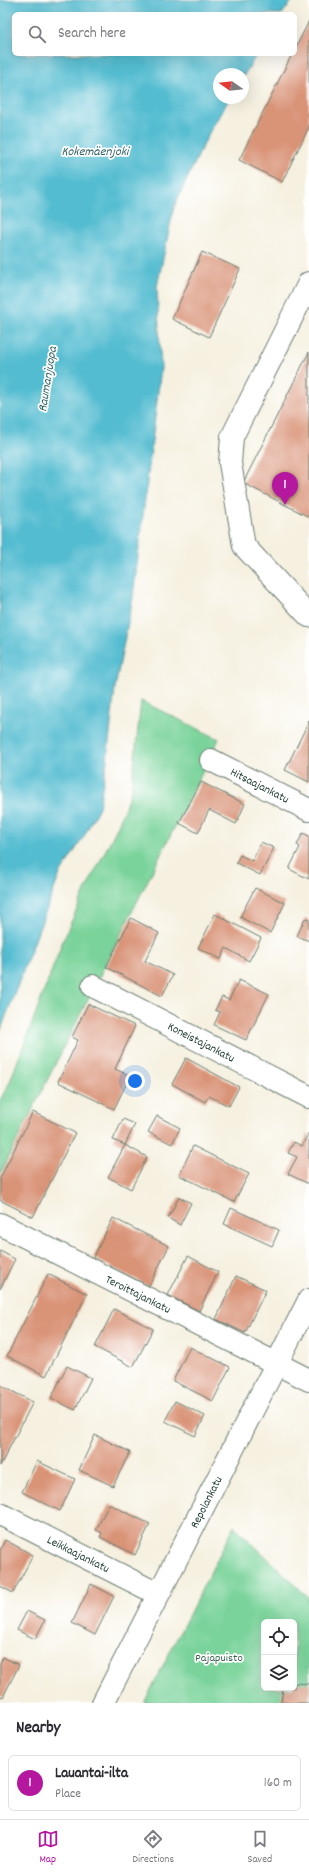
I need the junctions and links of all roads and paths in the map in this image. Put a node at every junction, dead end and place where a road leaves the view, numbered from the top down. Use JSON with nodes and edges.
{"nodes":[{"id":1,"x":309,"y":283,"type":"edge"},
{"id":2,"x":309,"y":616,"type":"edge"},
{"id":3,"x":211,"y":760,"type":"dead end"},
{"id":4,"x":309,"y":810,"type":"edge"},
{"id":5,"x":94,"y":986,"type":"dead end"},
{"id":6,"x":309,"y":1097,"type":"edge"},
{"id":7,"x":0,"y":1224,"type":"edge"},
{"id":8,"x":309,"y":1300,"type":"edge"},
{"id":9,"x":277,"y":1364,"type":"junction"},
{"id":10,"x":309,"y":1380,"type":"edge"},
{"id":11,"x":0,"y":1514,"type":"edge"},
{"id":12,"x":158,"y":1594,"type":"junction"},
{"id":13,"x":103,"y":1703,"type":"edge"}],
"edges":[{"from":1,"to":2,"type":"street"},
{"from":3,"to":4,"type":"street","name":"Hitsaajankatu"},
{"from":5,"to":6,"type":"street","name":"Koneistajankatu"},
{"from":7,"to":9,"type":"street","name":"Teroittajankatu"},
{"from":8,"to":9,"type":"street","name":"Repolankatu"},
{"from":9,"to":10,"type":"street","name":"Teroittajankatu"},
{"from":9,"to":12,"type":"street","name":"Repolankatu"},
{"from":11,"to":12,"type":"street","name":"Leikkaajankatu"},
{"from":12,"to":13,"type":"street","name":"Repolankatu"}]}
